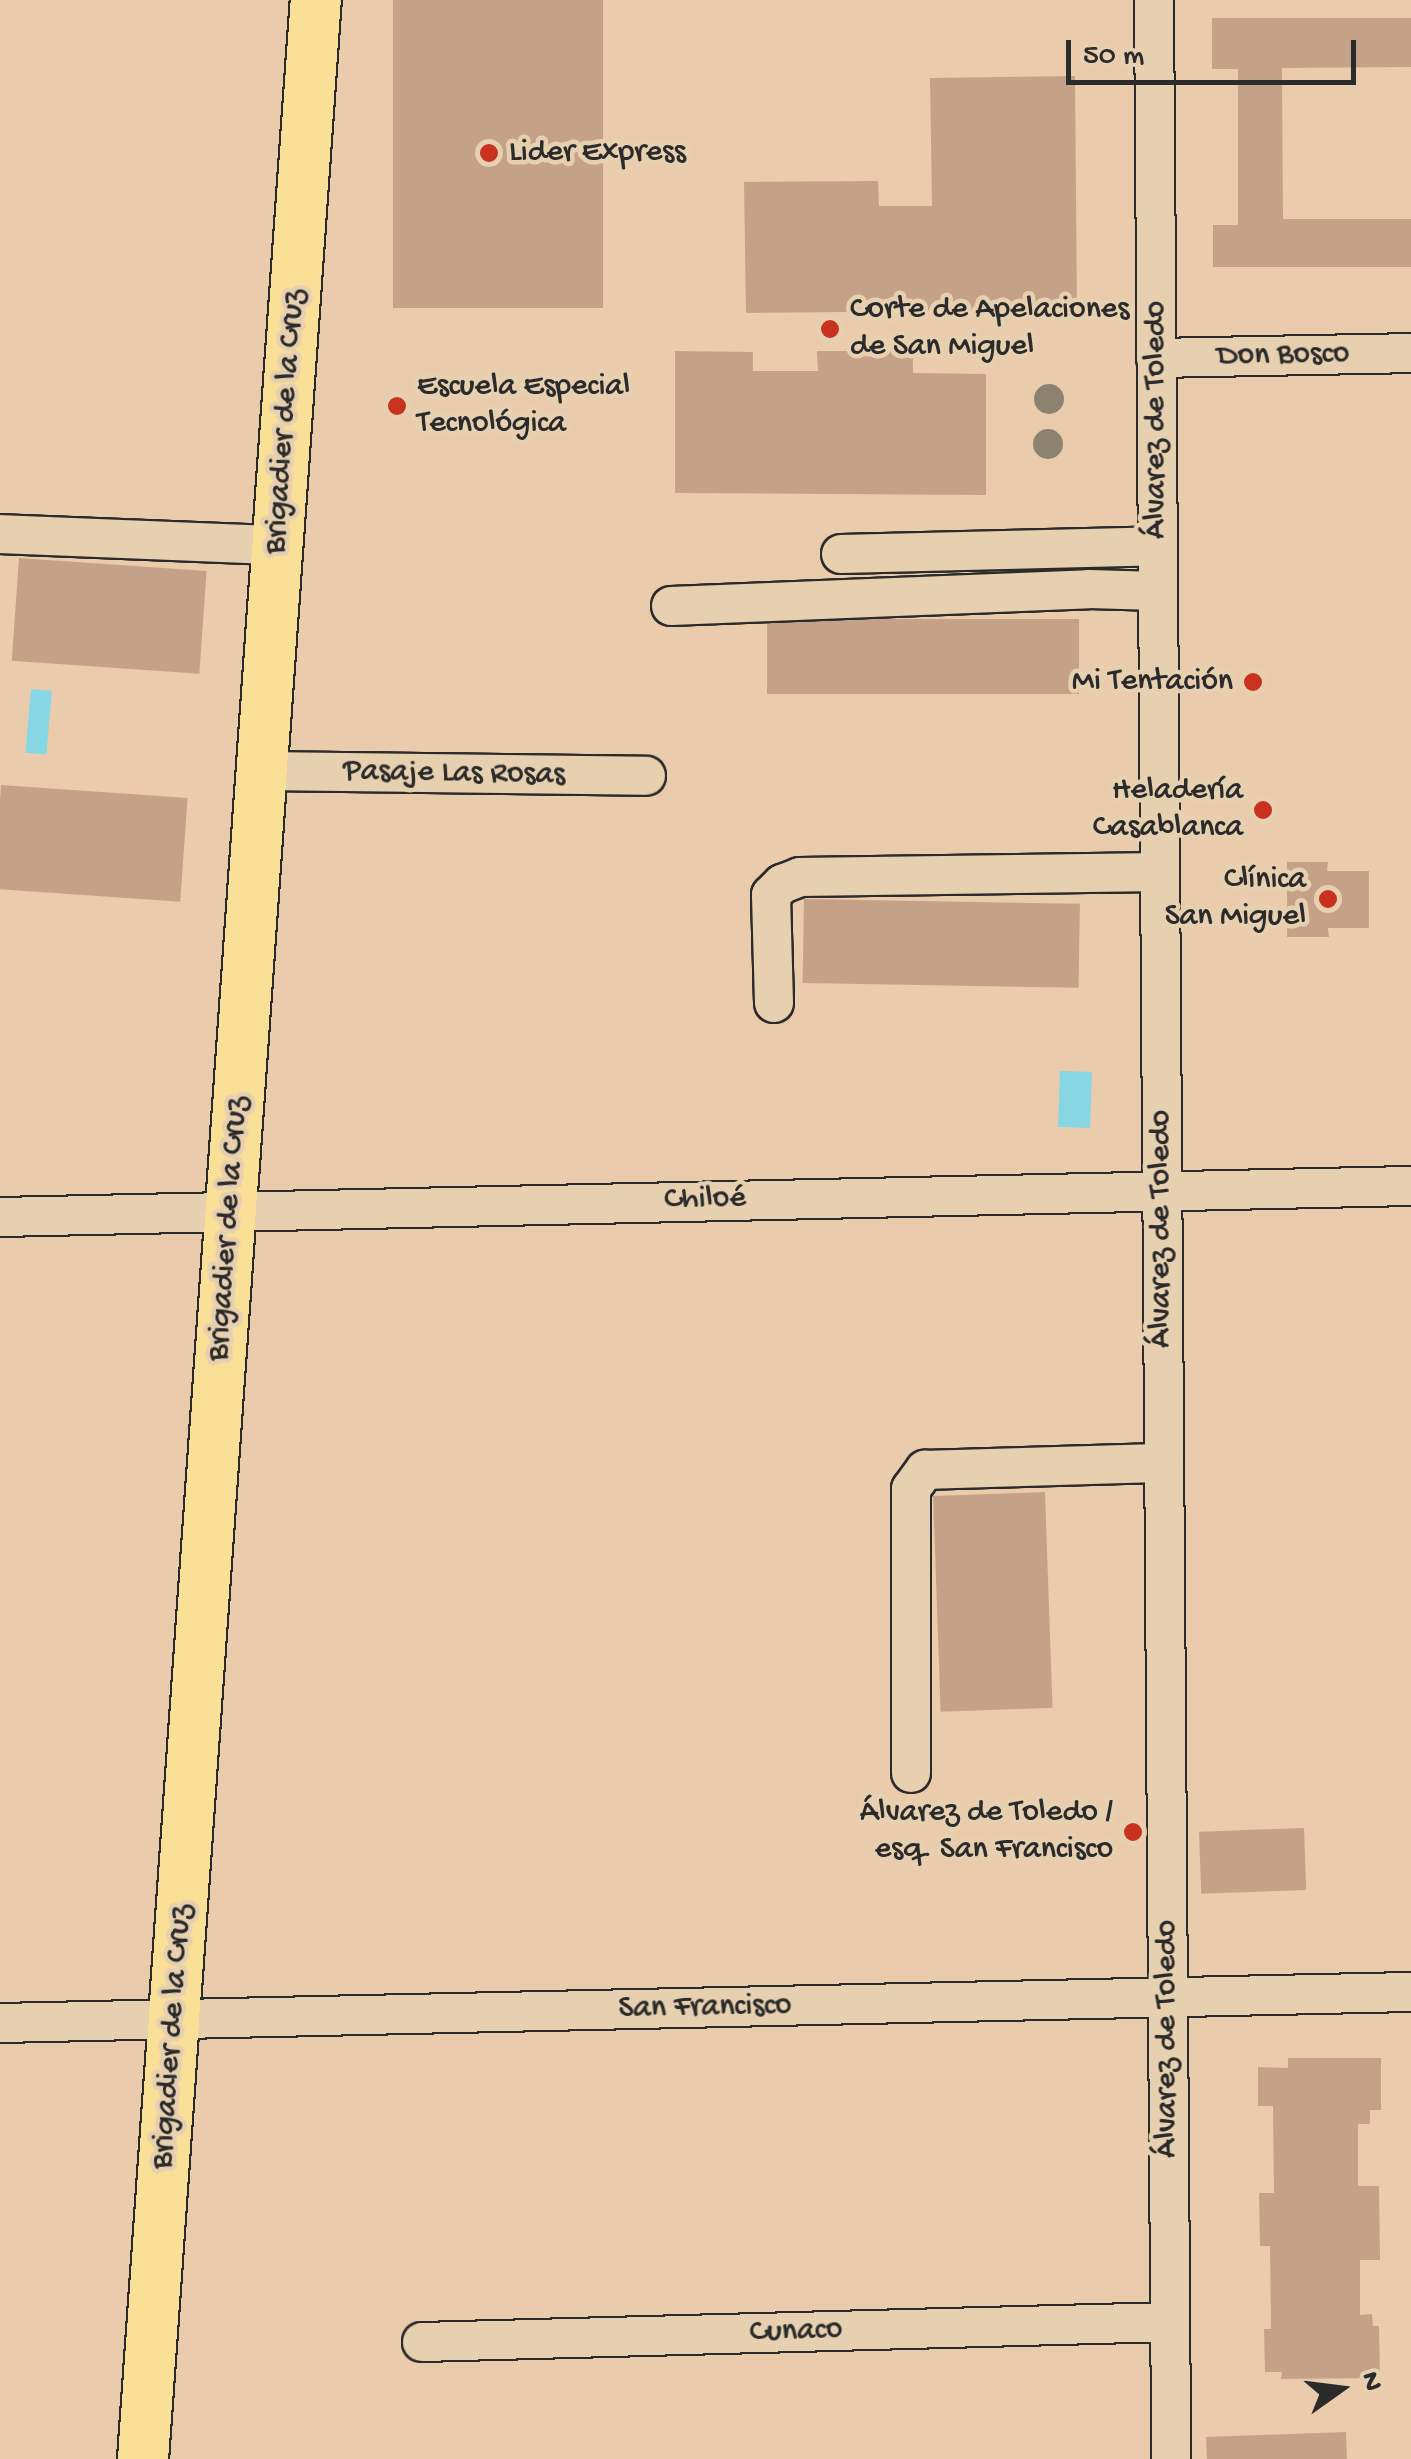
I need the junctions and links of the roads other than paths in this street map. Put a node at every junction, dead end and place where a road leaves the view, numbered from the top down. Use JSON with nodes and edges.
{"nodes":[{"id":1,"x":316,"y":0,"type":"edge"},
{"id":2,"x":1154,"y":0,"type":"edge"},
{"id":3,"x":1411,"y":353,"type":"edge"},
{"id":4,"x":1156,"y":358,"type":"junction"},
{"id":5,"x":0,"y":534,"type":"edge"},
{"id":6,"x":278,"y":544,"type":"junction"},
{"id":7,"x":1158,"y":546,"type":"junction"},
{"id":8,"x":841,"y":554,"type":"dead end"},
{"id":9,"x":1158,"y":590,"type":"junction"},
{"id":10,"x":670,"y":606,"type":"dead end"},
{"id":11,"x":262,"y":771,"type":"junction"},
{"id":12,"x":646,"y":776,"type":"dead end"},
{"id":13,"x":1160,"y":872,"type":"junction"},
{"id":14,"x":774,"y":1002,"type":"dead end"},
{"id":15,"x":1411,"y":1186,"type":"edge"},
{"id":16,"x":1162,"y":1190,"type":"junction"},
{"id":17,"x":230,"y":1212,"type":"junction"},
{"id":18,"x":0,"y":1218,"type":"edge"},
{"id":19,"x":1164,"y":1463,"type":"junction"},
{"id":20,"x":910,"y":1773,"type":"dead end"},
{"id":21,"x":1411,"y":1992,"type":"edge"},
{"id":22,"x":1168,"y":1998,"type":"junction"},
{"id":23,"x":174,"y":2020,"type":"junction"},
{"id":24,"x":0,"y":2024,"type":"edge"},
{"id":25,"x":1170,"y":2322,"type":"junction"},
{"id":26,"x":422,"y":2342,"type":"dead end"},
{"id":27,"x":143,"y":2459,"type":"edge"},
{"id":28,"x":1171,"y":2459,"type":"edge"}],
"edges":[{"from":1,"to":6,"type":"main road","name":"Brigadier de la Cruz"},
{"from":2,"to":4,"type":"street","name":"Álvarez de Toledo"},
{"from":3,"to":4,"type":"street","name":"Don Bosco"},
{"from":4,"to":7,"type":"street","name":"Álvarez de Toledo"},
{"from":5,"to":6,"type":"street"},
{"from":6,"to":11,"type":"main road","name":"Brigadier de la Cruz"},
{"from":7,"to":8,"type":"street"},
{"from":7,"to":9,"type":"street","name":"Álvarez de Toledo"},
{"from":9,"to":10,"type":"street"},
{"from":9,"to":13,"type":"street","name":"Álvarez de Toledo"},
{"from":11,"to":12,"type":"street","name":"Pasaje Las Rosas"},
{"from":11,"to":17,"type":"main road","name":"Brigadier de la Cruz"},
{"from":13,"to":14,"type":"street"},
{"from":13,"to":16,"type":"street","name":"Álvarez de Toledo"},
{"from":15,"to":16,"type":"street","name":"Chiloé"},
{"from":16,"to":17,"type":"street","name":"Chiloé"},
{"from":16,"to":19,"type":"street","name":"Álvarez de Toledo"},
{"from":17,"to":18,"type":"street","name":"Chiloé"},
{"from":17,"to":23,"type":"main road","name":"Brigadier de la Cruz"},
{"from":19,"to":20,"type":"street"},
{"from":19,"to":22,"type":"street","name":"Álvarez de Toledo"},
{"from":21,"to":22,"type":"street","name":"San Francisco"},
{"from":22,"to":23,"type":"street","name":"San Francisco"},
{"from":22,"to":25,"type":"street","name":"Álvarez de Toledo"},
{"from":23,"to":24,"type":"street","name":"San Francisco"},
{"from":23,"to":27,"type":"main road","name":"Brigadier de la Cruz"},
{"from":25,"to":26,"type":"street","name":"Cunaco"},
{"from":25,"to":28,"type":"street","name":"Álvarez de Toledo"}]}
